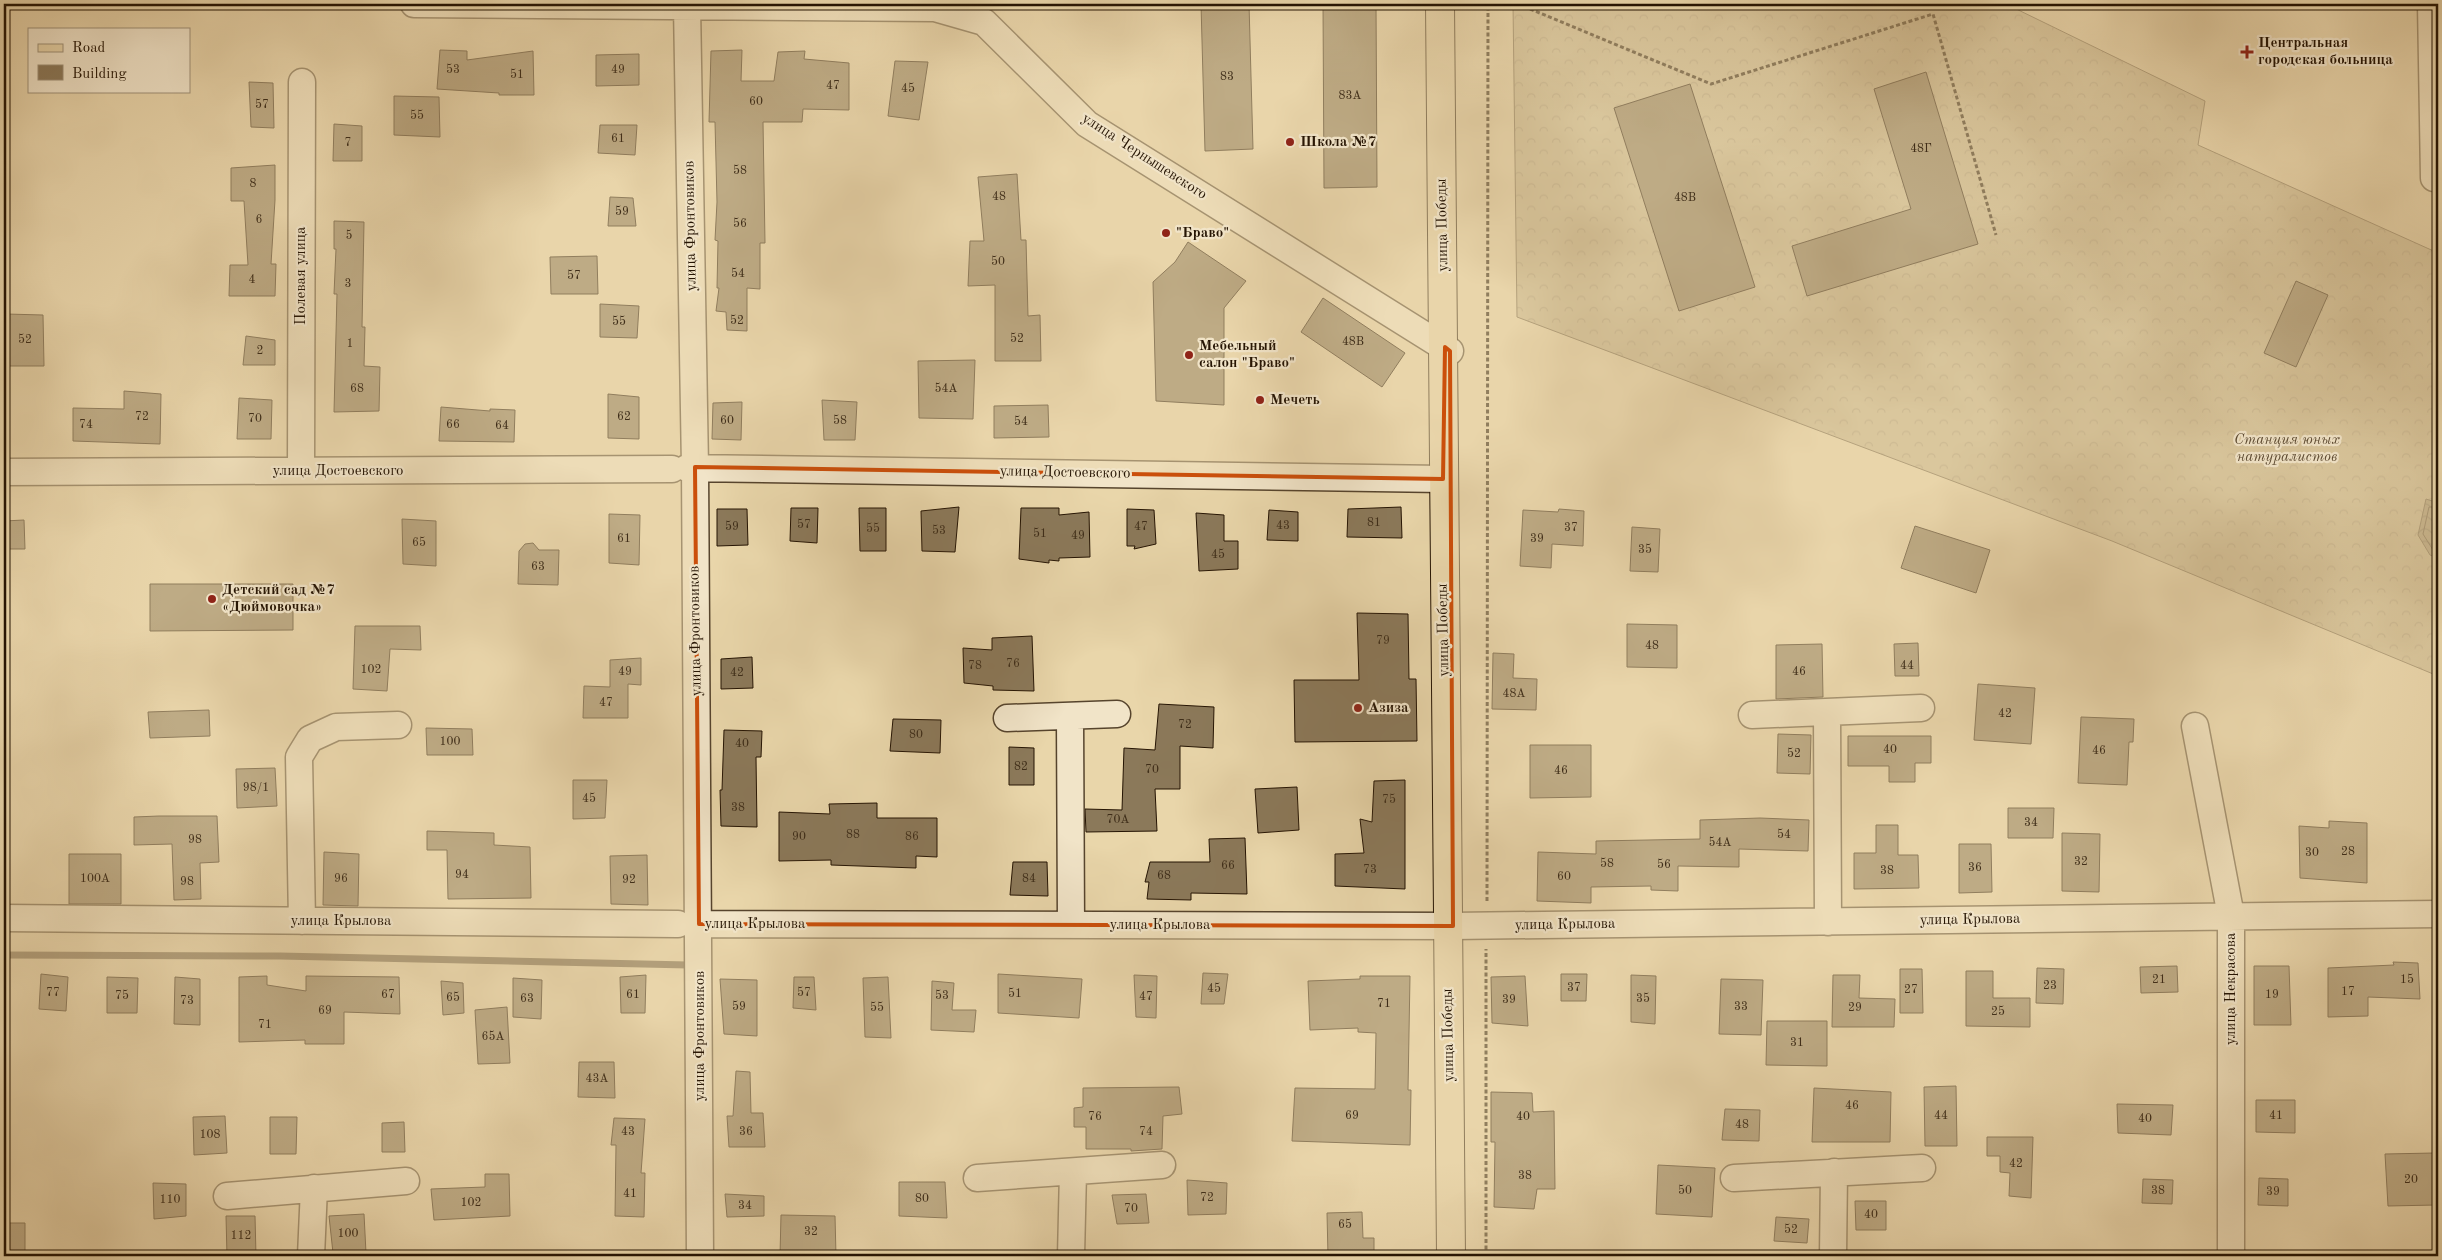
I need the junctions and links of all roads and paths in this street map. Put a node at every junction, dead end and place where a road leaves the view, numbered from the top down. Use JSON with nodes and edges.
{"nodes":[{"id":1,"x":414,"y":4,"type":"edge"},
{"id":2,"x":1440,"y":4,"type":"edge"},
{"id":3,"x":1446,"y":4,"type":"edge"},
{"id":4,"x":1488,"y":4,"type":"edge"},
{"id":5,"x":1518,"y":4,"type":"edge"},
{"id":6,"x":2431,"y":4,"type":"edge"},
{"id":7,"x":687,"y":6,"type":"junction"},
{"id":8,"x":302,"y":82,"type":"dead end"},
{"id":9,"x":2434,"y":178,"type":"dead end"},
{"id":10,"x":1996,"y":235,"type":"dead end"},
{"id":11,"x":1447,"y":349,"type":"junction"},
{"id":12,"x":685,"y":468,"type":"junction"},
{"id":13,"x":301,"y":471,"type":"junction"},
{"id":14,"x":4,"y":472,"type":"edge"},
{"id":15,"x":1443,"y":479,"type":"junction"},
{"id":16,"x":1921,"y":708,"type":"dead end"},
{"id":17,"x":1827,"y":712,"type":"junction"},
{"id":18,"x":1117,"y":714,"type":"dead end"},
{"id":19,"x":1752,"y":715,"type":"dead end"},
{"id":20,"x":1070,"y":716,"type":"junction"},
{"id":21,"x":1007,"y":718,"type":"dead end"},
{"id":22,"x":398,"y":726,"type":"dead end"},
{"id":23,"x":2195,"y":726,"type":"dead end"},
{"id":24,"x":2438,"y":914,"type":"edge"},
{"id":25,"x":2230,"y":916,"type":"junction"},
{"id":26,"x":4,"y":918,"type":"edge"},
{"id":27,"x":302,"y":921,"type":"junction"},
{"id":28,"x":1828,"y":922,"type":"junction"},
{"id":29,"x":690,"y":924,"type":"junction"},
{"id":30,"x":1071,"y":925,"type":"junction"},
{"id":31,"x":1450,"y":926,"type":"junction"},
{"id":32,"x":1486,"y":926,"type":"junction"},
{"id":33,"x":1162,"y":1165,"type":"dead end"},
{"id":34,"x":1922,"y":1168,"type":"dead end"},
{"id":35,"x":1073,"y":1172,"type":"junction"},
{"id":36,"x":1834,"y":1172,"type":"junction"},
{"id":37,"x":976,"y":1178,"type":"dead end"},
{"id":38,"x":1734,"y":1178,"type":"dead end"},
{"id":39,"x":406,"y":1181,"type":"dead end"},
{"id":40,"x":314,"y":1188,"type":"junction"},
{"id":41,"x":227,"y":1196,"type":"dead end"},
{"id":42,"x":311,"y":1256,"type":"edge"},
{"id":43,"x":700,"y":1256,"type":"edge"},
{"id":44,"x":1071,"y":1256,"type":"edge"},
{"id":45,"x":1451,"y":1256,"type":"edge"},
{"id":46,"x":1456,"y":1256,"type":"edge"},
{"id":47,"x":1486,"y":1256,"type":"edge"},
{"id":48,"x":1834,"y":1256,"type":"edge"},
{"id":49,"x":2232,"y":1256,"type":"edge"}],
"edges":[{"from":1,"to":7,"type":"street","name":"улица Чернышевского"},
{"from":2,"to":11,"type":"main road","name":"улица Победы"},
{"from":3,"to":11,"type":"main road","name":"улица Победы"},
{"from":4,"to":32,"type":"path"},
{"from":5,"to":10,"type":"path"},
{"from":6,"to":9,"type":"street"},
{"from":7,"to":11,"type":"street","name":"улица Чернышевского"},
{"from":7,"to":12,"type":"street","name":"улица Фронтовиков"},
{"from":8,"to":13,"type":"street","name":"Полевая улица"},
{"from":11,"to":15,"type":"main road","name":"улица Победы"},
{"from":11,"to":31,"type":"main road","name":"улица Победы"},
{"from":12,"to":13,"type":"street","name":"улица Достоевского"},
{"from":12,"to":15,"type":"street","name":"улица Достоевского"},
{"from":12,"to":29,"type":"street","name":"улица Фронтовиков"},
{"from":13,"to":14,"type":"street","name":"улица Достоевского"},
{"from":15,"to":31,"type":"main road","name":"улица Победы"},
{"from":16,"to":17,"type":"street"},
{"from":17,"to":19,"type":"street"},
{"from":17,"to":28,"type":"street"},
{"from":18,"to":20,"type":"street"},
{"from":20,"to":21,"type":"street"},
{"from":20,"to":30,"type":"street"},
{"from":22,"to":27,"type":"street"},
{"from":23,"to":25,"type":"street","name":"улица Некрасова"},
{"from":24,"to":25,"type":"street","name":"улица Крылова"},
{"from":25,"to":28,"type":"street","name":"улица Крылова"},
{"from":25,"to":49,"type":"street","name":"улица Некрасова"},
{"from":26,"to":27,"type":"street","name":"улица Крылова"},
{"from":27,"to":29,"type":"street","name":"улица Крылова"},
{"from":28,"to":32,"type":"street","name":"улица Крылова"},
{"from":29,"to":30,"type":"street","name":"улица Крылова"},
{"from":29,"to":43,"type":"street","name":"улица Фронтовиков"},
{"from":30,"to":31,"type":"street","name":"улица Крылова"},
{"from":31,"to":32,"type":"street","name":"улица Крылова"},
{"from":31,"to":45,"type":"main road","name":"улица Победы"},
{"from":31,"to":46,"type":"main road","name":"улица Победы"},
{"from":32,"to":47,"type":"path"},
{"from":33,"to":35,"type":"street"},
{"from":34,"to":36,"type":"street"},
{"from":35,"to":37,"type":"street"},
{"from":35,"to":44,"type":"street"},
{"from":36,"to":38,"type":"street"},
{"from":36,"to":48,"type":"street"},
{"from":39,"to":40,"type":"street"},
{"from":40,"to":41,"type":"street"},
{"from":40,"to":42,"type":"street"}]}
